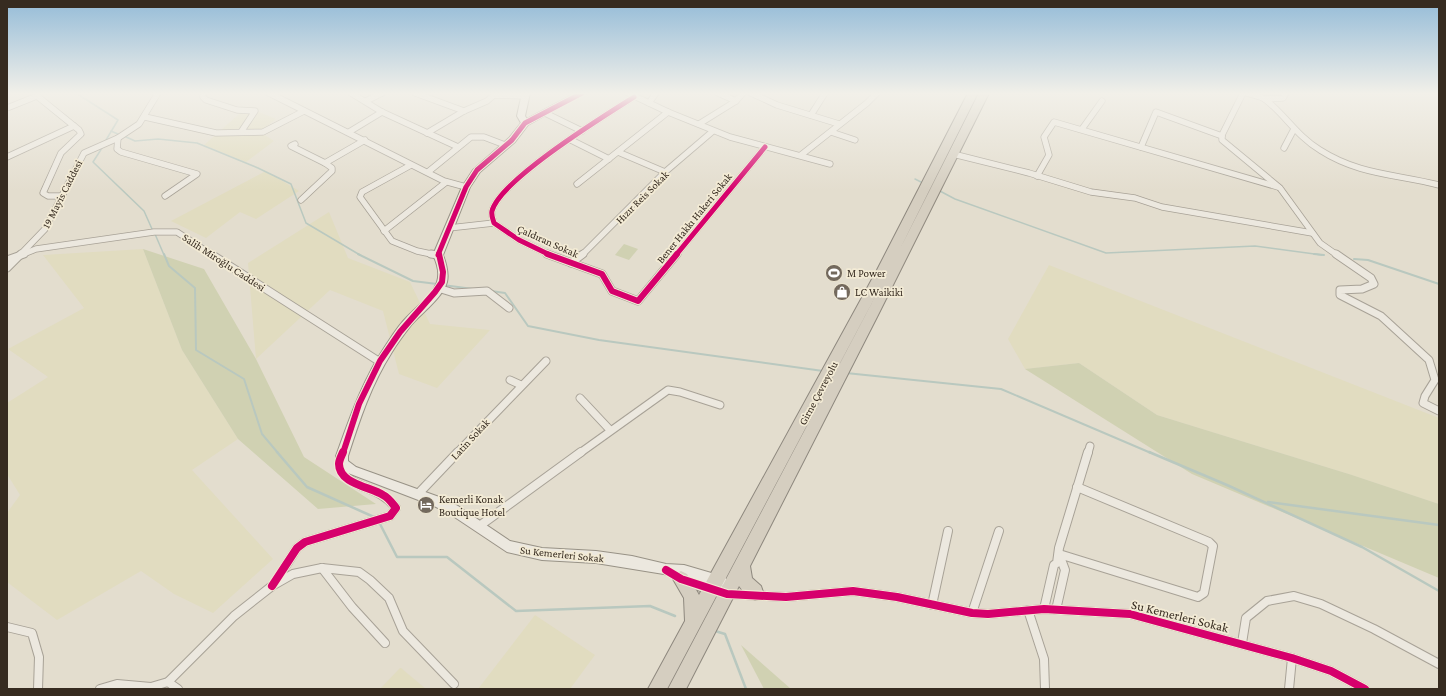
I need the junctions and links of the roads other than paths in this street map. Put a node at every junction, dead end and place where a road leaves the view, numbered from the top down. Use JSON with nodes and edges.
{"nodes":[{"id":1,"x":137,"y":125,"type":"edge"},
{"id":2,"x":185,"y":125,"type":"edge"},
{"id":3,"x":245,"y":125,"type":"edge"},
{"id":4,"x":277,"y":125,"type":"edge"},
{"id":5,"x":334,"y":125,"type":"edge"},
{"id":6,"x":359,"y":125,"type":"edge"},
{"id":7,"x":411,"y":125,"type":"edge"},
{"id":8,"x":440,"y":125,"type":"edge"},
{"id":9,"x":525,"y":125,"type":"edge"},
{"id":10,"x":571,"y":125,"type":"edge"},
{"id":11,"x":590,"y":125,"type":"edge"},
{"id":12,"x":651,"y":125,"type":"edge"},
{"id":13,"x":702,"y":125,"type":"edge"},
{"id":14,"x":838,"y":125,"type":"edge"},
{"id":15,"x":959,"y":125,"type":"edge"},
{"id":16,"x":967,"y":125,"type":"edge"},
{"id":17,"x":1052,"y":125,"type":"edge"},
{"id":18,"x":1068,"y":125,"type":"edge"},
{"id":19,"x":1085,"y":125,"type":"edge"},
{"id":20,"x":1150,"y":125,"type":"edge"},
{"id":21,"x":1193,"y":125,"type":"edge"},
{"id":22,"x":1227,"y":125,"type":"edge"},
{"id":23,"x":1290,"y":125,"type":"edge"},
{"id":24,"x":74,"y":126,"type":"joint"},
{"id":25,"x":1082,"y":129,"type":"junction"},
{"id":26,"x":1294,"y":129,"type":"junction"},
{"id":27,"x":582,"y":131,"type":"junction"},
{"id":28,"x":713,"y":131,"type":"junction"},
{"id":29,"x":241,"y":132,"type":"junction"},
{"id":30,"x":348,"y":132,"type":"junction"},
{"id":31,"x":831,"y":132,"type":"junction"},
{"id":32,"x":427,"y":133,"type":"junction"},
{"id":33,"x":1222,"y":136,"type":"junction"},
{"id":34,"x":118,"y":138,"type":"junction"},
{"id":35,"x":365,"y":140,"type":"junction"},
{"id":36,"x":571,"y":140,"type":"junction"},
{"id":37,"x":855,"y":140,"type":"dead end"},
{"id":38,"x":295,"y":144,"type":"dead end"},
{"id":39,"x":505,"y":145,"type":"junction"},
{"id":40,"x":458,"y":147,"type":"junction"},
{"id":41,"x":765,"y":147,"type":"junction"},
{"id":42,"x":1141,"y":147,"type":"junction"},
{"id":43,"x":1284,"y":148,"type":"dead end"},
{"id":44,"x":618,"y":152,"type":"junction"},
{"id":45,"x":953,"y":154,"type":"junction"},
{"id":46,"x":801,"y":155,"type":"junction"},
{"id":47,"x":7,"y":157,"type":"edge"},
{"id":48,"x":608,"y":159,"type":"junction"},
{"id":49,"x":325,"y":163,"type":"junction"},
{"id":50,"x":830,"y":164,"type":"dead end"},
{"id":51,"x":411,"y":165,"type":"junction"},
{"id":52,"x":428,"y":172,"type":"junction"},
{"id":53,"x":665,"y":172,"type":"junction"},
{"id":54,"x":1037,"y":176,"type":"junction"},
{"id":55,"x":935,"y":179,"type":"junction"},
{"id":56,"x":445,"y":183,"type":"junction"},
{"id":57,"x":577,"y":184,"type":"dead end"},
{"id":58,"x":1439,"y":185,"type":"edge"},
{"id":59,"x":466,"y":187,"type":"junction"},
{"id":60,"x":1280,"y":188,"type":"junction"},
{"id":61,"x":63,"y":196,"type":"junction"},
{"id":62,"x":165,"y":196,"type":"dead end"},
{"id":63,"x":302,"y":200,"type":"dead end"},
{"id":64,"x":494,"y":223,"type":"junction"},
{"id":65,"x":449,"y":228,"type":"junction"},
{"id":66,"x":384,"y":231,"type":"junction"},
{"id":67,"x":1312,"y":233,"type":"junction"},
{"id":68,"x":21,"y":254,"type":"junction"},
{"id":69,"x":438,"y":255,"type":"junction"},
{"id":70,"x":7,"y":260,"type":"edge"},
{"id":71,"x":571,"y":263,"type":"junction"},
{"id":72,"x":7,"y":268,"type":"edge"},
{"id":73,"x":438,"y":288,"type":"junction"},
{"id":74,"x":638,"y":300,"type":"joint"},
{"id":75,"x":509,"y":308,"type":"dead end"},
{"id":76,"x":546,"y":361,"type":"dead end"},
{"id":77,"x":380,"y":362,"type":"junction"},
{"id":78,"x":510,"y":380,"type":"dead end"},
{"id":79,"x":521,"y":385,"type":"junction"},
{"id":80,"x":828,"y":387,"type":"junction"},
{"id":81,"x":580,"y":398,"type":"dead end"},
{"id":82,"x":720,"y":405,"type":"dead end"},
{"id":83,"x":1439,"y":412,"type":"edge"},
{"id":84,"x":610,"y":430,"type":"junction"},
{"id":85,"x":1090,"y":446,"type":"dead end"},
{"id":86,"x":342,"y":456,"type":"junction"},
{"id":87,"x":1077,"y":487,"type":"junction"},
{"id":88,"x":419,"y":493,"type":"junction"},
{"id":89,"x":478,"y":527,"type":"junction"},
{"id":90,"x":948,"y":531,"type":"dead end"},
{"id":91,"x":999,"y":531,"type":"dead end"},
{"id":92,"x":1059,"y":554,"type":"junction"},
{"id":93,"x":742,"y":567,"type":"junction"},
{"id":94,"x":322,"y":568,"type":"junction"},
{"id":95,"x":666,"y":570,"type":"junction"},
{"id":96,"x":681,"y":579,"type":"junction"},
{"id":97,"x":272,"y":586,"type":"junction"},
{"id":98,"x":722,"y":587,"type":"junction"},
{"id":99,"x":761,"y":595,"type":"junction"},
{"id":100,"x":932,"y":605,"type":"junction"},
{"id":101,"x":1044,"y":609,"type":"junction"},
{"id":102,"x":1028,"y":610,"type":"junction"},
{"id":103,"x":1056,"y":610,"type":"junction"},
{"id":104,"x":972,"y":613,"type":"junction"},
{"id":105,"x":7,"y":627,"type":"edge"},
{"id":106,"x":690,"y":628,"type":"junction"},
{"id":107,"x":385,"y":643,"type":"dead end"},
{"id":108,"x":1242,"y":643,"type":"junction"},
{"id":109,"x":1292,"y":658,"type":"junction"},
{"id":110,"x":1439,"y":664,"type":"edge"},
{"id":111,"x":168,"y":682,"type":"junction"},
{"id":112,"x":454,"y":684,"type":"dead end"},
{"id":113,"x":38,"y":689,"type":"edge"},
{"id":114,"x":100,"y":689,"type":"edge"},
{"id":115,"x":178,"y":689,"type":"edge"},
{"id":116,"x":657,"y":689,"type":"edge"},
{"id":117,"x":677,"y":689,"type":"edge"},
{"id":118,"x":1045,"y":689,"type":"edge"},
{"id":119,"x":1289,"y":689,"type":"edge"},
{"id":120,"x":1365,"y":689,"type":"edge"}],
"edges":[{"from":1,"to":34,"type":"street","name":"19 Mayis Caddesi"},
{"from":2,"to":29,"type":"street"},
{"from":3,"to":29,"type":"street"},
{"from":4,"to":29,"type":"street"},
{"from":5,"to":30,"type":"street"},
{"from":6,"to":30,"type":"street"},
{"from":7,"to":32,"type":"street"},
{"from":8,"to":32,"type":"street"},
{"from":9,"to":39,"type":"street"},
{"from":10,"to":27,"type":"street"},
{"from":11,"to":27,"type":"street"},
{"from":12,"to":44,"type":"street"},
{"from":13,"to":28,"type":"street"},
{"from":14,"to":31,"type":"street"},
{"from":15,"to":55,"type":"highway","name":"Girne Çevreyolu"},
{"from":16,"to":45,"type":"highway","name":"Girne Çevreyolu"},
{"from":17,"to":54,"type":"street"},
{"from":18,"to":25,"type":"street"},
{"from":19,"to":25,"type":"street"},
{"from":20,"to":42,"type":"street"},
{"from":21,"to":33,"type":"street"},
{"from":22,"to":33,"type":"street"},
{"from":23,"to":26,"type":"street"},
{"from":24,"to":47,"type":"street"},
{"from":24,"to":61,"type":"street"},
{"from":25,"to":42,"type":"street"},
{"from":26,"to":43,"type":"street"},
{"from":26,"to":58,"type":"street"},
{"from":27,"to":36,"type":"street"},
{"from":28,"to":41,"type":"street"},
{"from":28,"to":53,"type":"street","name":"Hızır Reis Sokak"},
{"from":30,"to":35,"type":"street"},
{"from":31,"to":37,"type":"street"},
{"from":31,"to":46,"type":"street"},
{"from":32,"to":40,"type":"street"},
{"from":33,"to":60,"type":"street"},
{"from":34,"to":61,"type":"street","name":"19 Mayis Caddesi"},
{"from":34,"to":62,"type":"street"},
{"from":35,"to":49,"type":"street"},
{"from":35,"to":51,"type":"street"},
{"from":36,"to":48,"type":"street"},
{"from":36,"to":64,"type":"street"},
{"from":38,"to":49,"type":"street"},
{"from":39,"to":40,"type":"street"},
{"from":39,"to":59,"type":"street"},
{"from":40,"to":52,"type":"street"},
{"from":41,"to":46,"type":"street"},
{"from":41,"to":74,"type":"street","name":"Bener Hakkı Hakeri Sokak"},
{"from":42,"to":60,"type":"street"},
{"from":44,"to":48,"type":"street"},
{"from":44,"to":53,"type":"street"},
{"from":45,"to":54,"type":"street"},
{"from":45,"to":55,"type":"highway","name":"Girne Çevreyolu"},
{"from":46,"to":50,"type":"street"},
{"from":48,"to":57,"type":"street"},
{"from":49,"to":63,"type":"street"},
{"from":51,"to":52,"type":"street"},
{"from":51,"to":66,"type":"street"},
{"from":52,"to":56,"type":"street"},
{"from":53,"to":71,"type":"street","name":"Hızır Reis Sokak"},
{"from":54,"to":67,"type":"street"},
{"from":55,"to":80,"type":"highway","name":"Girne Çevreyolu"},
{"from":56,"to":59,"type":"street"},
{"from":56,"to":66,"type":"street"},
{"from":59,"to":65,"type":"street"},
{"from":60,"to":67,"type":"street"},
{"from":61,"to":68,"type":"street","name":"19 Mayis Caddesi"},
{"from":64,"to":65,"type":"street"},
{"from":64,"to":71,"type":"street","name":"Çaldıran Sokak"},
{"from":65,"to":69,"type":"street"},
{"from":66,"to":69,"type":"street"},
{"from":67,"to":83,"type":"street"},
{"from":68,"to":70,"type":"street"},
{"from":68,"to":72,"type":"street"},
{"from":68,"to":77,"type":"street","name":"Salih Miroğlu Caddesi"},
{"from":69,"to":73,"type":"street"},
{"from":71,"to":74,"type":"street","name":"Çaldıran Sokak"},
{"from":73,"to":75,"type":"street"},
{"from":73,"to":77,"type":"street"},
{"from":76,"to":79,"type":"street","name":"Latin Sokak"},
{"from":77,"to":86,"type":"street"},
{"from":78,"to":79,"type":"street"},
{"from":79,"to":88,"type":"street","name":"Latin Sokak"},
{"from":80,"to":93,"type":"highway","name":"Girne Çevreyolu"},
{"from":80,"to":98,"type":"highway","name":"Girne Çevreyolu"},
{"from":81,"to":84,"type":"street"},
{"from":82,"to":84,"type":"street"},
{"from":84,"to":89,"type":"street"},
{"from":85,"to":87,"type":"street"},
{"from":86,"to":88,"type":"street","name":"Su Kemerleri Sokak"},
{"from":86,"to":97,"type":"street"},
{"from":87,"to":92,"type":"street"},
{"from":87,"to":92,"type":"street"},
{"from":88,"to":89,"type":"street","name":"Su Kemerleri Sokak"},
{"from":89,"to":95,"type":"street","name":"Su Kemerleri Sokak"},
{"from":90,"to":100,"type":"street"},
{"from":91,"to":104,"type":"street"},
{"from":92,"to":101,"type":"street"},
{"from":92,"to":103,"type":"street"},
{"from":93,"to":98,"type":"highway","name":"Girne Çevreyolu"},
{"from":93,"to":99,"type":"highway"},
{"from":94,"to":97,"type":"street"},
{"from":94,"to":107,"type":"street"},
{"from":94,"to":112,"type":"street"},
{"from":95,"to":96,"type":"street"},
{"from":95,"to":98,"type":"street"},
{"from":96,"to":98,"type":"street"},
{"from":96,"to":106,"type":"highway"},
{"from":97,"to":111,"type":"street"},
{"from":98,"to":99,"type":"street"},
{"from":98,"to":99,"type":"street"},
{"from":98,"to":106,"type":"highway","name":"Girne Çevreyolu"},
{"from":98,"to":117,"type":"highway","name":"Girne Çevreyolu"},
{"from":99,"to":100,"type":"street","name":"Su Kemerleri Sokak"},
{"from":100,"to":104,"type":"street","name":"Su Kemerleri Sokak"},
{"from":101,"to":102,"type":"street","name":"Su Kemerleri Sokak"},
{"from":101,"to":103,"type":"street","name":"Su Kemerleri Sokak"},
{"from":102,"to":104,"type":"street","name":"Su Kemerleri Sokak"},
{"from":102,"to":118,"type":"street"},
{"from":103,"to":108,"type":"street","name":"Su Kemerleri Sokak"},
{"from":105,"to":113,"type":"street"},
{"from":106,"to":116,"type":"highway","name":"Girne Çevreyolu"},
{"from":108,"to":109,"type":"street","name":"Su Kemerleri Sokak"},
{"from":108,"to":110,"type":"street"},
{"from":109,"to":119,"type":"street"},
{"from":109,"to":120,"type":"street","name":"Su Kemerleri Sokak"},
{"from":111,"to":114,"type":"street"},
{"from":111,"to":115,"type":"street"}]}
